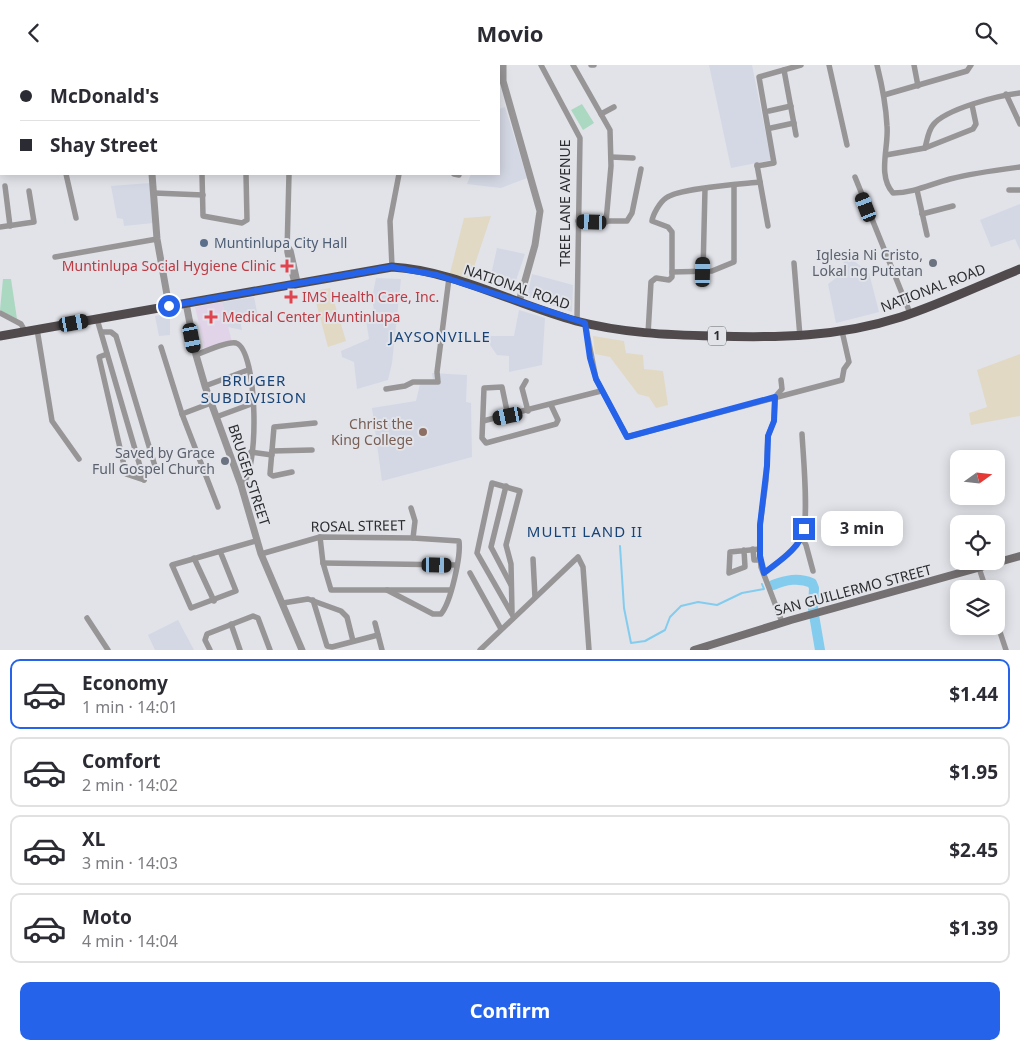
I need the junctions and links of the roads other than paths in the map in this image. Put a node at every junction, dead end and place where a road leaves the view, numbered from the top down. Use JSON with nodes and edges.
{"nodes":[{"id":1,"x":502,"y":65,"type":"edge"},
{"id":2,"x":541,"y":65,"type":"edge"},
{"id":3,"x":573,"y":65,"type":"edge"},
{"id":4,"x":801,"y":65,"type":"edge"},
{"id":5,"x":829,"y":65,"type":"edge"},
{"id":6,"x":876,"y":65,"type":"edge"},
{"id":7,"x":914,"y":65,"type":"edge"},
{"id":8,"x":971,"y":65,"type":"edge"},
{"id":9,"x":784,"y":70,"type":"junction"},
{"id":10,"x":918,"y":87,"type":"junction"},
{"id":11,"x":1020,"y":93,"type":"edge"},
{"id":12,"x":1006,"y":94,"type":"junction"},
{"id":13,"x":884,"y":95,"type":"junction"},
{"id":14,"x":972,"y":105,"type":"junction"},
{"id":15,"x":791,"y":106,"type":"junction"},
{"id":16,"x":614,"y":107,"type":"dead end"},
{"id":17,"x":769,"y":111,"type":"dead end"},
{"id":18,"x":601,"y":114,"type":"junction"},
{"id":19,"x":794,"y":123,"type":"junction"},
{"id":20,"x":1020,"y":124,"type":"edge"},
{"id":21,"x":771,"y":127,"type":"dead end"},
{"id":22,"x":796,"y":135,"type":"dead end"},
{"id":23,"x":846,"y":145,"type":"dead end"},
{"id":24,"x":925,"y":148,"type":"junction"},
{"id":25,"x":886,"y":155,"type":"junction"},
{"id":26,"x":611,"y":157,"type":"junction"},
{"id":27,"x":633,"y":158,"type":"dead end"},
{"id":28,"x":1020,"y":167,"type":"edge"},
{"id":29,"x":641,"y":169,"type":"dead end"},
{"id":30,"x":66,"y":175,"type":"edge"},
{"id":31,"x":152,"y":175,"type":"edge"},
{"id":32,"x":202,"y":175,"type":"edge"},
{"id":33,"x":246,"y":175,"type":"edge"},
{"id":34,"x":289,"y":175,"type":"edge"},
{"id":35,"x":399,"y":175,"type":"edge"},
{"id":36,"x":855,"y":177,"type":"dead end"},
{"id":37,"x":760,"y":182,"type":"junction"},
{"id":38,"x":734,"y":185,"type":"junction"},
{"id":39,"x":5,"y":186,"type":"dead end"},
{"id":40,"x":705,"y":189,"type":"junction"},
{"id":41,"x":917,"y":190,"type":"junction"},
{"id":42,"x":1009,"y":190,"type":"dead end"},
{"id":43,"x":1020,"y":190,"type":"edge"},
{"id":44,"x":29,"y":191,"type":"dead end"},
{"id":45,"x":154,"y":193,"type":"junction"},
{"id":46,"x":203,"y":195,"type":"junction"},
{"id":47,"x":953,"y":206,"type":"dead end"},
{"id":48,"x":922,"y":214,"type":"junction"},
{"id":49,"x":76,"y":218,"type":"dead end"},
{"id":50,"x":578,"y":221,"type":"junction"},
{"id":51,"x":606,"y":222,"type":"junction"},
{"id":52,"x":10,"y":226,"type":"junction"},
{"id":53,"x":0,"y":227,"type":"edge"},
{"id":54,"x":768,"y":227,"type":"dead end"},
{"id":55,"x":927,"y":235,"type":"dead end"},
{"id":56,"x":157,"y":239,"type":"junction"},
{"id":57,"x":55,"y":257,"type":"dead end"},
{"id":58,"x":794,"y":263,"type":"dead end"},
{"id":59,"x":392,"y":267,"type":"junction"},
{"id":60,"x":1020,"y":269,"type":"edge"},
{"id":61,"x":672,"y":272,"type":"junction"},
{"id":62,"x":703,"y":272,"type":"junction"},
{"id":63,"x":449,"y":278,"type":"junction"},
{"id":64,"x":296,"y":283,"type":"junction"},
{"id":65,"x":186,"y":303,"type":"junction"},
{"id":66,"x":519,"y":303,"type":"junction"},
{"id":67,"x":169,"y":306,"type":"junction"},
{"id":68,"x":0,"y":313,"type":"edge"},
{"id":69,"x":910,"y":313,"type":"junction"},
{"id":70,"x":97,"y":319,"type":"junction"},
{"id":71,"x":581,"y":322,"type":"junction"},
{"id":72,"x":37,"y":329,"type":"junction"},
{"id":73,"x":26,"y":331,"type":"junction"},
{"id":74,"x":842,"y":331,"type":"junction"},
{"id":75,"x":102,"y":332,"type":"junction"},
{"id":76,"x":648,"y":334,"type":"junction"},
{"id":77,"x":0,"y":336,"type":"edge"},
{"id":78,"x":800,"y":337,"type":"junction"},
{"id":79,"x":161,"y":347,"type":"dead end"},
{"id":80,"x":108,"y":354,"type":"junction"},
{"id":81,"x":196,"y":355,"type":"junction"},
{"id":82,"x":248,"y":370,"type":"junction"},
{"id":83,"x":781,"y":380,"type":"dead end"},
{"id":84,"x":526,"y":381,"type":"dead end"},
{"id":85,"x":205,"y":386,"type":"junction"},
{"id":86,"x":386,"y":389,"type":"dead end"},
{"id":87,"x":602,"y":391,"type":"junction"},
{"id":88,"x":775,"y":397,"type":"junction"},
{"id":89,"x":210,"y":403,"type":"junction"},
{"id":90,"x":254,"y":403,"type":"junction"},
{"id":91,"x":551,"y":405,"type":"junction"},
{"id":92,"x":528,"y":411,"type":"junction"},
{"id":93,"x":182,"y":414,"type":"junction"},
{"id":94,"x":508,"y":416,"type":"junction"},
{"id":95,"x":216,"y":417,"type":"junction"},
{"id":96,"x":483,"y":421,"type":"junction"},
{"id":97,"x":315,"y":423,"type":"dead end"},
{"id":98,"x":802,"y":434,"type":"dead end"},
{"id":99,"x":312,"y":450,"type":"dead end"},
{"id":100,"x":251,"y":452,"type":"junction"},
{"id":101,"x":272,"y":453,"type":"junction"},
{"id":102,"x":79,"y":459,"type":"dead end"},
{"id":103,"x":292,"y":472,"type":"dead end"},
{"id":104,"x":157,"y":473,"type":"dead end"},
{"id":105,"x":242,"y":485,"type":"junction"},
{"id":106,"x":506,"y":486,"type":"junction"},
{"id":107,"x":218,"y":507,"type":"dead end"},
{"id":108,"x":411,"y":509,"type":"dead end"},
{"id":109,"x":320,"y":537,"type":"junction"},
{"id":110,"x":413,"y":538,"type":"junction"},
{"id":111,"x":802,"y":538,"type":"junction"},
{"id":112,"x":253,"y":542,"type":"junction"},
{"id":113,"x":756,"y":549,"type":"junction"},
{"id":114,"x":744,"y":550,"type":"dead end"},
{"id":115,"x":220,"y":551,"type":"junction"},
{"id":116,"x":261,"y":554,"type":"junction"},
{"id":117,"x":1020,"y":556,"type":"edge"},
{"id":118,"x":194,"y":558,"type":"junction"},
{"id":119,"x":533,"y":559,"type":"dead end"},
{"id":120,"x":1005,"y":560,"type":"edge"},
{"id":121,"x":323,"y":563,"type":"junction"},
{"id":122,"x":456,"y":565,"type":"junction"},
{"id":123,"x":972,"y":570,"type":"edge"},
{"id":124,"x":814,"y":571,"type":"dead end"},
{"id":125,"x":470,"y":573,"type":"dead end"},
{"id":126,"x":764,"y":573,"type":"junction"},
{"id":127,"x":512,"y":586,"type":"junction"},
{"id":128,"x":388,"y":590,"type":"junction"},
{"id":129,"x":451,"y":590,"type":"junction"},
{"id":130,"x":535,"y":597,"type":"junction"},
{"id":131,"x":313,"y":600,"type":"junction"},
{"id":132,"x":214,"y":601,"type":"junction"},
{"id":133,"x":283,"y":603,"type":"junction"},
{"id":134,"x":512,"y":614,"type":"junction"},
{"id":135,"x":87,"y":618,"type":"dead end"},
{"id":136,"x":782,"y":622,"type":"junction"},
{"id":137,"x":374,"y":623,"type":"dead end"},
{"id":138,"x":231,"y":624,"type":"junction"},
{"id":139,"x":501,"y":629,"type":"junction"},
{"id":140,"x":378,"y":635,"type":"junction"},
{"id":141,"x":1001,"y":635,"type":"edge"},
{"id":142,"x":353,"y":641,"type":"junction"},
{"id":143,"x":108,"y":650,"type":"edge"},
{"id":144,"x":210,"y":650,"type":"edge"},
{"id":145,"x":240,"y":650,"type":"edge"},
{"id":146,"x":270,"y":650,"type":"edge"},
{"id":147,"x":302,"y":650,"type":"edge"},
{"id":148,"x":382,"y":650,"type":"edge"},
{"id":149,"x":480,"y":650,"type":"edge"},
{"id":150,"x":589,"y":650,"type":"edge"},
{"id":151,"x":694,"y":650,"type":"edge"},
{"id":152,"x":1006,"y":650,"type":"edge"}],
"edges":[{"from":1,"to":66,"type":"street"},
{"from":2,"to":50,"type":"street","name":"TREE LANE AVENUE"},
{"from":3,"to":18,"type":"street"},
{"from":4,"to":9,"type":"street"},
{"from":5,"to":23,"type":"street"},
{"from":6,"to":13,"type":"street"},
{"from":7,"to":10,"type":"street"},
{"from":8,"to":10,"type":"street"},
{"from":9,"to":15,"type":"street"},
{"from":9,"to":37,"type":"street"},
{"from":10,"to":13,"type":"street"},
{"from":11,"to":12,"type":"street"},
{"from":12,"to":14,"type":"street"},
{"from":12,"to":20,"type":"street"},
{"from":13,"to":25,"type":"street"},
{"from":14,"to":24,"type":"street"},
{"from":14,"to":24,"type":"street"},
{"from":15,"to":17,"type":"street"},
{"from":15,"to":19,"type":"street"},
{"from":16,"to":18,"type":"street"},
{"from":18,"to":26,"type":"street"},
{"from":19,"to":21,"type":"street"},
{"from":19,"to":22,"type":"street"},
{"from":24,"to":25,"type":"street"},
{"from":25,"to":41,"type":"street"},
{"from":26,"to":27,"type":"street"},
{"from":26,"to":51,"type":"street"},
{"from":28,"to":41,"type":"street"},
{"from":29,"to":51,"type":"street"},
{"from":30,"to":49,"type":"street"},
{"from":31,"to":45,"type":"street"},
{"from":32,"to":46,"type":"street"},
{"from":33,"to":46,"type":"street"},
{"from":34,"to":64,"type":"street"},
{"from":35,"to":59,"type":"street"},
{"from":36,"to":69,"type":"street"},
{"from":37,"to":38,"type":"street"},
{"from":37,"to":54,"type":"street"},
{"from":38,"to":40,"type":"street"},
{"from":38,"to":62,"type":"street"},
{"from":39,"to":52,"type":"street"},
{"from":40,"to":61,"type":"street"},
{"from":40,"to":62,"type":"street"},
{"from":41,"to":48,"type":"street"},
{"from":42,"to":43,"type":"street"},
{"from":44,"to":52,"type":"street"},
{"from":45,"to":46,"type":"street"},
{"from":45,"to":56,"type":"street"},
{"from":47,"to":48,"type":"street"},
{"from":48,"to":55,"type":"street"},
{"from":50,"to":51,"type":"street"},
{"from":50,"to":71,"type":"street","name":"TREE LANE AVENUE"},
{"from":52,"to":53,"type":"street"},
{"from":56,"to":57,"type":"street"},
{"from":56,"to":67,"type":"street"},
{"from":58,"to":78,"type":"street"},
{"from":59,"to":63,"type":"highway","name":"NATIONAL ROAD","number":"1"},
{"from":59,"to":64,"type":"highway","name":"NATIONAL ROAD","number":"1"},
{"from":60,"to":69,"type":"highway","name":"NATIONAL ROAD","number":"1"},
{"from":61,"to":62,"type":"street"},
{"from":61,"to":76,"type":"street"},
{"from":63,"to":66,"type":"highway","name":"NATIONAL ROAD","number":"1"},
{"from":63,"to":86,"type":"street"},
{"from":64,"to":65,"type":"highway","name":"NATIONAL ROAD","number":"1"},
{"from":65,"to":67,"type":"highway","name":"NATIONAL ROAD","number":"1"},
{"from":65,"to":81,"type":"street","name":"BRUGER STREET"},
{"from":66,"to":71,"type":"highway","name":"NATIONAL ROAD","number":"1"},
{"from":67,"to":70,"type":"highway","name":"NATIONAL ROAD","number":"1"},
{"from":68,"to":73,"type":"street"},
{"from":69,"to":74,"type":"highway","name":"NATIONAL ROAD","number":"1"},
{"from":70,"to":72,"type":"highway","name":"NATIONAL ROAD","number":"1"},
{"from":70,"to":75,"type":"street"},
{"from":71,"to":76,"type":"highway","name":"NATIONAL ROAD","number":"1"},
{"from":71,"to":87,"type":"street","name":"TREE LANE AVENUE"},
{"from":72,"to":73,"type":"highway","name":"NATIONAL ROAD","number":"1"},
{"from":72,"to":102,"type":"street"},
{"from":73,"to":77,"type":"highway","name":"NATIONAL ROAD","number":"1"},
{"from":74,"to":78,"type":"highway","name":"NATIONAL ROAD","number":"1"},
{"from":74,"to":88,"type":"street"},
{"from":75,"to":80,"type":"street"},
{"from":75,"to":104,"type":"street"},
{"from":76,"to":78,"type":"highway","name":"NATIONAL ROAD","number":"1"},
{"from":79,"to":93,"type":"street"},
{"from":80,"to":80,"type":"street"},
{"from":81,"to":82,"type":"street"},
{"from":81,"to":85,"type":"street","name":"BRUGER STREET"},
{"from":82,"to":85,"type":"street"},
{"from":82,"to":90,"type":"street"},
{"from":83,"to":88,"type":"street"},
{"from":84,"to":92,"type":"street"},
{"from":85,"to":89,"type":"street","name":"BRUGER STREET"},
{"from":87,"to":88,"type":"street","name":"TREE LANE AVENUE"},
{"from":87,"to":91,"type":"street"},
{"from":88,"to":113,"type":"street"},
{"from":89,"to":93,"type":"street"},
{"from":89,"to":95,"type":"street","name":"BRUGER STREET"},
{"from":90,"to":95,"type":"street"},
{"from":90,"to":100,"type":"street"},
{"from":91,"to":92,"type":"street"},
{"from":91,"to":96,"type":"street"},
{"from":92,"to":94,"type":"street"},
{"from":93,"to":107,"type":"street"},
{"from":94,"to":96,"type":"street"},
{"from":94,"to":96,"type":"street"},
{"from":95,"to":105,"type":"street","name":"BRUGER STREET"},
{"from":97,"to":101,"type":"street"},
{"from":98,"to":111,"type":"street"},
{"from":99,"to":101,"type":"street"},
{"from":100,"to":101,"type":"street"},
{"from":100,"to":105,"type":"street"},
{"from":101,"to":103,"type":"street"},
{"from":105,"to":112,"type":"street","name":"BRUGER STREET"},
{"from":106,"to":127,"type":"street"},
{"from":106,"to":127,"type":"street"},
{"from":106,"to":134,"type":"street"},
{"from":108,"to":110,"type":"street"},
{"from":109,"to":110,"type":"street","name":"ROSAL STREET"},
{"from":109,"to":116,"type":"street","name":"ROSAL STREET"},
{"from":109,"to":121,"type":"street"},
{"from":110,"to":122,"type":"street","name":"ROSAL STREET"},
{"from":111,"to":124,"type":"street"},
{"from":111,"to":126,"type":"street"},
{"from":112,"to":115,"type":"street"},
{"from":112,"to":116,"type":"street","name":"BRUGER STREET"},
{"from":113,"to":114,"type":"street"},
{"from":113,"to":126,"type":"street"},
{"from":115,"to":118,"type":"street"},
{"from":115,"to":132,"type":"street"},
{"from":116,"to":133,"type":"street","name":"BRUGER STREET"},
{"from":117,"to":120,"type":"main road","name":"SAN GUILLERMO STREET"},
{"from":118,"to":132,"type":"street"},
{"from":118,"to":132,"type":"street"},
{"from":119,"to":130,"type":"street"},
{"from":121,"to":122,"type":"street"},
{"from":121,"to":128,"type":"street"},
{"from":122,"to":129,"type":"street"},
{"from":123,"to":136,"type":"main road","name":"SAN GUILLERMO STREET"},
{"from":125,"to":139,"type":"street"},
{"from":126,"to":136,"type":"street"},
{"from":127,"to":134,"type":"street"},
{"from":128,"to":129,"type":"street"},
{"from":128,"to":129,"type":"street"},
{"from":130,"to":134,"type":"street"},
{"from":130,"to":150,"type":"street"},
{"from":131,"to":133,"type":"street"},
{"from":131,"to":142,"type":"street"},
{"from":131,"to":142,"type":"street"},
{"from":133,"to":147,"type":"street","name":"BRUGER STREET"},
{"from":134,"to":139,"type":"street"},
{"from":135,"to":143,"type":"street"},
{"from":136,"to":151,"type":"main road","name":"SAN GUILLERMO STREET"},
{"from":137,"to":140,"type":"street"},
{"from":138,"to":144,"type":"street"},
{"from":138,"to":145,"type":"street"},
{"from":138,"to":146,"type":"street"},
{"from":139,"to":149,"type":"street"},
{"from":140,"to":142,"type":"street"},
{"from":140,"to":148,"type":"street"},
{"from":141,"to":152,"type":"street"}]}
